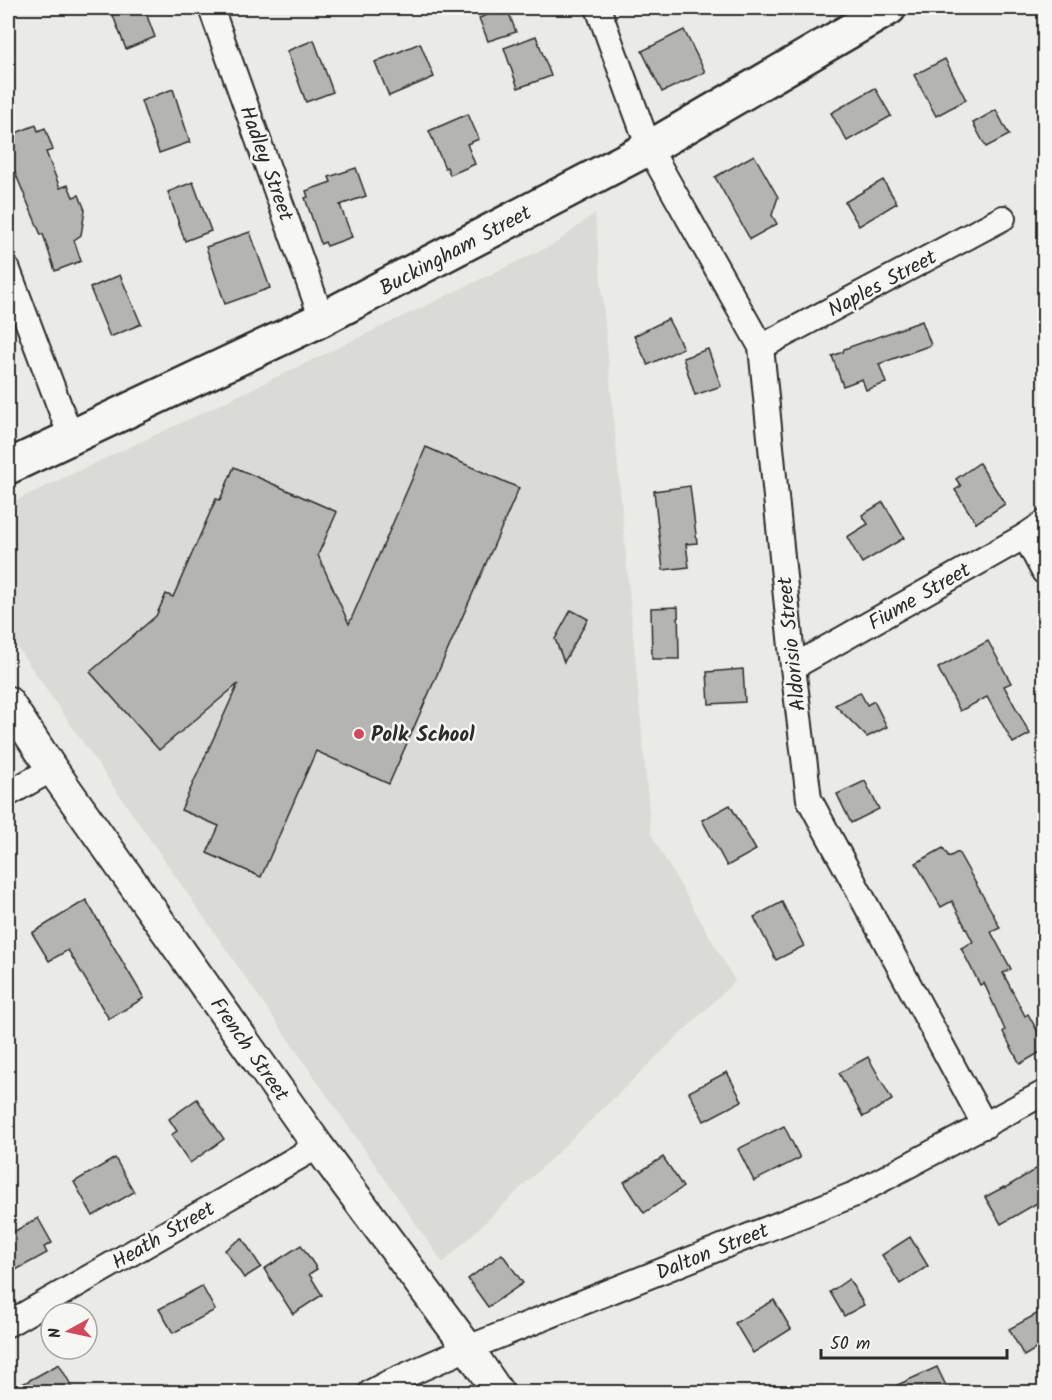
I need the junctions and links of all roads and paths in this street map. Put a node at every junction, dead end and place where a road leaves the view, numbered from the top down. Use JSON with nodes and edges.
{"nodes":[{"id":1,"x":211,"y":8,"type":"edge"},
{"id":2,"x":598,"y":8,"type":"edge"},
{"id":3,"x":889,"y":8,"type":"edge"},
{"id":4,"x":649,"y":148,"type":"junction"},
{"id":5,"x":1003,"y":218,"type":"dead end"},
{"id":6,"x":8,"y":270,"type":"edge"},
{"id":7,"x":322,"y":319,"type":"junction"},
{"id":8,"x":761,"y":347,"type":"junction"},
{"id":9,"x":71,"y":437,"type":"junction"},
{"id":10,"x":8,"y":467,"type":"edge"},
{"id":11,"x":1035,"y":529,"type":"edge"},
{"id":12,"x":1044,"y":572,"type":"edge"},
{"id":13,"x":793,"y":667,"type":"junction"},
{"id":14,"x":8,"y":702,"type":"edge"},
{"id":15,"x":52,"y":769,"type":"junction"},
{"id":16,"x":8,"y":794,"type":"edge"},
{"id":17,"x":1044,"y":1093,"type":"edge"},
{"id":18,"x":985,"y":1126,"type":"junction"},
{"id":19,"x":318,"y":1146,"type":"junction"},
{"id":20,"x":8,"y":1324,"type":"edge"},
{"id":21,"x":468,"y":1348,"type":"junction"},
{"id":22,"x":370,"y":1392,"type":"edge"},
{"id":23,"x":498,"y":1392,"type":"edge"}],
"edges":[{"from":1,"to":7,"type":"street","name":"Hadley Street"},
{"from":2,"to":4,"type":"street","name":"Aldorisio Street"},
{"from":3,"to":4,"type":"main road","name":"Buckingham Street"},
{"from":4,"to":7,"type":"main road","name":"Buckingham Street"},
{"from":4,"to":8,"type":"street","name":"Aldorisio Street"},
{"from":5,"to":8,"type":"street","name":"Naples Street"},
{"from":6,"to":9,"type":"street"},
{"from":7,"to":9,"type":"main road","name":"Buckingham Street"},
{"from":8,"to":13,"type":"street","name":"Aldorisio Street"},
{"from":9,"to":10,"type":"main road","name":"Buckingham Street"},
{"from":11,"to":12,"type":"street"},
{"from":11,"to":13,"type":"street","name":"Fiume Street"},
{"from":13,"to":18,"type":"street","name":"Aldorisio Street"},
{"from":14,"to":15,"type":"street","name":"French Street"},
{"from":15,"to":16,"type":"street"},
{"from":15,"to":19,"type":"street","name":"French Street"},
{"from":17,"to":18,"type":"street","name":"Dalton Street"},
{"from":18,"to":21,"type":"street","name":"Dalton Street"},
{"from":19,"to":20,"type":"street","name":"Heath Street"},
{"from":19,"to":21,"type":"street","name":"French Street"},
{"from":21,"to":22,"type":"street","name":"Dalton Street"},
{"from":21,"to":23,"type":"street","name":"French Street"}]}
